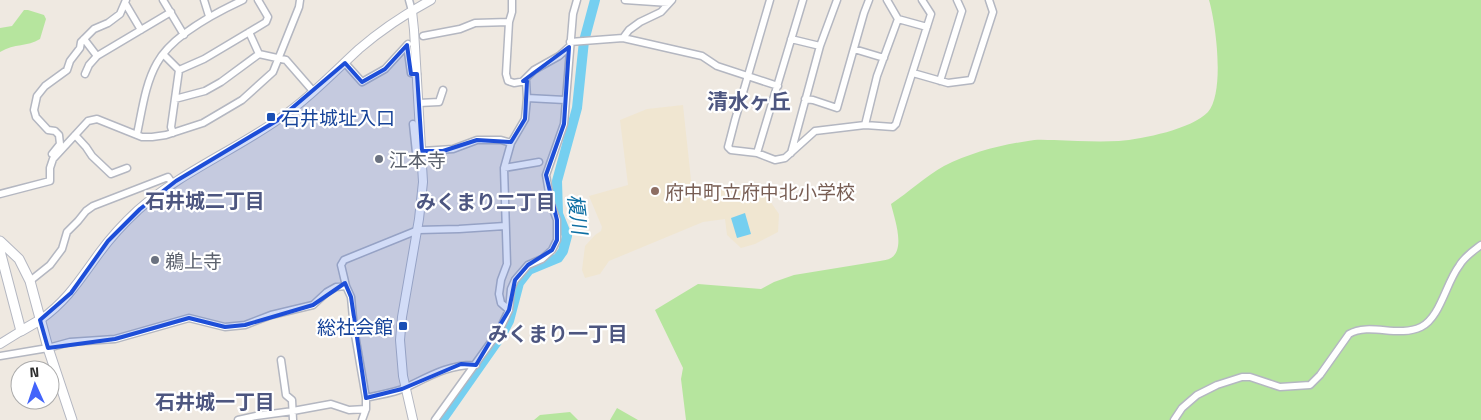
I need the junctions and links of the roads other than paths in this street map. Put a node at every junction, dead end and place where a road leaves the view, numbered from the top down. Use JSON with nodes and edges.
{"nodes":[{"id":1,"x":163,"y":0,"type":"edge"},
{"id":2,"x":204,"y":0,"type":"edge"},
{"id":3,"x":244,"y":0,"type":"edge"},
{"id":4,"x":258,"y":0,"type":"edge"},
{"id":5,"x":300,"y":0,"type":"edge"},
{"id":6,"x":409,"y":0,"type":"edge"},
{"id":7,"x":431,"y":0,"type":"edge"},
{"id":8,"x":512,"y":0,"type":"edge"},
{"id":9,"x":577,"y":0,"type":"edge"},
{"id":10,"x":625,"y":0,"type":"edge"},
{"id":11,"x":770,"y":0,"type":"edge"},
{"id":12,"x":803,"y":0,"type":"edge"},
{"id":13,"x":838,"y":0,"type":"edge"},
{"id":14,"x":869,"y":0,"type":"edge"},
{"id":15,"x":887,"y":0,"type":"edge"},
{"id":16,"x":922,"y":0,"type":"edge"},
{"id":17,"x":957,"y":0,"type":"edge"},
{"id":18,"x":990,"y":0,"type":"edge"},
{"id":19,"x":126,"y":2,"type":"edge"},
{"id":20,"x":234,"y":2,"type":"edge"},
{"id":21,"x":671,"y":2,"type":"edge"},
{"id":22,"x":412,"y":11,"type":"junction"},
{"id":23,"x":171,"y":12,"type":"junction"},
{"id":24,"x":210,"y":16,"type":"junction"},
{"id":25,"x":898,"y":19,"type":"junction"},
{"id":26,"x":509,"y":22,"type":"junction"},
{"id":27,"x":926,"y":27,"type":"junction"},
{"id":28,"x":141,"y":30,"type":"junction"},
{"id":29,"x":249,"y":32,"type":"junction"},
{"id":30,"x":184,"y":35,"type":"junction"},
{"id":31,"x":423,"y":36,"type":"dead end"},
{"id":32,"x":623,"y":38,"type":"junction"},
{"id":33,"x":84,"y":39,"type":"junction"},
{"id":34,"x":791,"y":39,"type":"junction"},
{"id":35,"x":570,"y":45,"type":"junction"},
{"id":36,"x":820,"y":46,"type":"junction"},
{"id":37,"x":854,"y":49,"type":"junction"},
{"id":38,"x":163,"y":54,"type":"junction"},
{"id":39,"x":259,"y":54,"type":"junction"},
{"id":40,"x":97,"y":56,"type":"junction"},
{"id":41,"x":279,"y":58,"type":"junction"},
{"id":42,"x":884,"y":58,"type":"junction"},
{"id":43,"x":345,"y":63,"type":"junction"},
{"id":44,"x":179,"y":70,"type":"junction"},
{"id":45,"x":913,"y":73,"type":"junction"},
{"id":46,"x":84,"y":74,"type":"dead end"},
{"id":47,"x":417,"y":74,"type":"junction"},
{"id":48,"x":748,"y":76,"type":"junction"},
{"id":49,"x":523,"y":81,"type":"junction"},
{"id":50,"x":940,"y":81,"type":"junction"},
{"id":51,"x":778,"y":86,"type":"junction"},
{"id":52,"x":443,"y":90,"type":"dead end"},
{"id":53,"x":313,"y":91,"type":"junction"},
{"id":54,"x":527,"y":98,"type":"junction"},
{"id":55,"x":805,"y":99,"type":"junction"},
{"id":56,"x":175,"y":100,"type":"junction"},
{"id":57,"x":565,"y":100,"type":"junction"},
{"id":58,"x":418,"y":103,"type":"junction"},
{"id":59,"x":413,"y":124,"type":"dead end"},
{"id":60,"x":864,"y":125,"type":"junction"},
{"id":61,"x":173,"y":133,"type":"junction"},
{"id":62,"x":137,"y":134,"type":"junction"},
{"id":63,"x":75,"y":135,"type":"junction"},
{"id":64,"x":511,"y":143,"type":"junction"},
{"id":65,"x":422,"y":151,"type":"junction"},
{"id":66,"x":791,"y":153,"type":"junction"},
{"id":67,"x":757,"y":154,"type":"junction"},
{"id":68,"x":422,"y":162,"type":"junction"},
{"id":69,"x":539,"y":162,"type":"dead end"},
{"id":70,"x":51,"y":163,"type":"junction"},
{"id":71,"x":127,"y":168,"type":"dead end"},
{"id":72,"x":504,"y":168,"type":"junction"},
{"id":73,"x":173,"y":184,"type":"junction"},
{"id":74,"x":0,"y":194,"type":"edge"},
{"id":75,"x":506,"y":226,"type":"junction"},
{"id":76,"x":418,"y":230,"type":"junction"},
{"id":77,"x":0,"y":241,"type":"edge"},
{"id":78,"x":1481,"y":245,"type":"edge"},
{"id":79,"x":0,"y":251,"type":"edge"},
{"id":80,"x":30,"y":281,"type":"junction"},
{"id":81,"x":346,"y":286,"type":"junction"},
{"id":82,"x":509,"y":310,"type":"junction"},
{"id":83,"x":40,"y":320,"type":"junction"},
{"id":84,"x":21,"y":331,"type":"junction"},
{"id":85,"x":0,"y":344,"type":"edge"},
{"id":86,"x":48,"y":348,"type":"junction"},
{"id":87,"x":0,"y":356,"type":"edge"},
{"id":88,"x":281,"y":360,"type":"dead end"},
{"id":89,"x":476,"y":365,"type":"junction"},
{"id":90,"x":406,"y":387,"type":"junction"},
{"id":91,"x":366,"y":398,"type":"junction"},
{"id":92,"x":366,"y":408,"type":"junction"},
{"id":93,"x":293,"y":411,"type":"junction"},
{"id":94,"x":72,"y":420,"type":"edge"},
{"id":95,"x":238,"y":420,"type":"edge"},
{"id":96,"x":293,"y":420,"type":"edge"},
{"id":97,"x":362,"y":420,"type":"edge"},
{"id":98,"x":413,"y":420,"type":"edge"},
{"id":99,"x":435,"y":420,"type":"edge"},
{"id":100,"x":1174,"y":420,"type":"edge"}],
"edges":[{"from":1,"to":23,"type":"street"},
{"from":2,"to":24,"type":"street"},
{"from":3,"to":20,"type":"street"},
{"from":4,"to":29,"type":"street"},
{"from":5,"to":41,"type":"street"},
{"from":6,"to":22,"type":"street"},
{"from":7,"to":22,"type":"street"},
{"from":8,"to":26,"type":"street"},
{"from":9,"to":35,"type":"street"},
{"from":10,"to":21,"type":"street"},
{"from":11,"to":48,"type":"street"},
{"from":12,"to":34,"type":"street"},
{"from":13,"to":36,"type":"street"},
{"from":14,"to":37,"type":"street"},
{"from":15,"to":25,"type":"street"},
{"from":16,"to":27,"type":"street"},
{"from":17,"to":50,"type":"street"},
{"from":18,"to":50,"type":"street"},
{"from":19,"to":28,"type":"street"},
{"from":19,"to":33,"type":"street"},
{"from":20,"to":24,"type":"street"},
{"from":21,"to":32,"type":"street"},
{"from":22,"to":43,"type":"street"},
{"from":22,"to":47,"type":"street"},
{"from":23,"to":28,"type":"street"},
{"from":23,"to":30,"type":"street"},
{"from":24,"to":30,"type":"street"},
{"from":25,"to":27,"type":"street"},
{"from":25,"to":42,"type":"street"},
{"from":26,"to":31,"type":"street"},
{"from":26,"to":49,"type":"street"},
{"from":27,"to":45,"type":"street"},
{"from":28,"to":40,"type":"street"},
{"from":29,"to":39,"type":"street"},
{"from":29,"to":44,"type":"street"},
{"from":30,"to":38,"type":"street"},
{"from":32,"to":35,"type":"street"},
{"from":32,"to":48,"type":"street"},
{"from":33,"to":40,"type":"street"},
{"from":33,"to":70,"type":"street"},
{"from":34,"to":36,"type":"street"},
{"from":34,"to":51,"type":"street"},
{"from":35,"to":49,"type":"street"},
{"from":35,"to":57,"type":"street"},
{"from":36,"to":55,"type":"street"},
{"from":37,"to":42,"type":"street"},
{"from":37,"to":55,"type":"street"},
{"from":38,"to":44,"type":"street"},
{"from":38,"to":62,"type":"street"},
{"from":39,"to":41,"type":"street"},
{"from":39,"to":56,"type":"street"},
{"from":40,"to":46,"type":"street"},
{"from":41,"to":53,"type":"street"},
{"from":41,"to":61,"type":"street"},
{"from":42,"to":60,"type":"street"},
{"from":43,"to":47,"type":"street"},
{"from":43,"to":53,"type":"street"},
{"from":44,"to":56,"type":"street"},
{"from":45,"to":50,"type":"street"},
{"from":45,"to":60,"type":"street"},
{"from":47,"to":58,"type":"street"},
{"from":48,"to":51,"type":"street"},
{"from":48,"to":67,"type":"street"},
{"from":49,"to":54,"type":"street"},
{"from":51,"to":67,"type":"street"},
{"from":52,"to":58,"type":"street"},
{"from":53,"to":73,"type":"street"},
{"from":54,"to":57,"type":"street"},
{"from":54,"to":64,"type":"street"},
{"from":55,"to":66,"type":"street"},
{"from":56,"to":61,"type":"street"},
{"from":57,"to":82,"type":"street"},
{"from":58,"to":65,"type":"street"},
{"from":59,"to":68,"type":"street"},
{"from":60,"to":66,"type":"street"},
{"from":61,"to":62,"type":"street"},
{"from":62,"to":63,"type":"street"},
{"from":63,"to":70,"type":"street"},
{"from":63,"to":71,"type":"street"},
{"from":64,"to":65,"type":"street"},
{"from":64,"to":72,"type":"street"},
{"from":65,"to":68,"type":"street"},
{"from":66,"to":67,"type":"street"},
{"from":68,"to":76,"type":"street"},
{"from":69,"to":72,"type":"street"},
{"from":70,"to":74,"type":"street"},
{"from":72,"to":75,"type":"street"},
{"from":73,"to":80,"type":"street"},
{"from":73,"to":83,"type":"street"},
{"from":75,"to":76,"type":"street"},
{"from":75,"to":82,"type":"street"},
{"from":76,"to":81,"type":"street"},
{"from":76,"to":90,"type":"street"},
{"from":77,"to":80,"type":"main road"},
{"from":78,"to":100,"type":"street"},
{"from":79,"to":84,"type":"main road"},
{"from":80,"to":83,"type":"main road"},
{"from":81,"to":86,"type":"street"},
{"from":81,"to":91,"type":"street"},
{"from":82,"to":89,"type":"street"},
{"from":83,"to":84,"type":"main road"},
{"from":83,"to":86,"type":"main road"},
{"from":84,"to":85,"type":"street"},
{"from":86,"to":87,"type":"street"},
{"from":86,"to":94,"type":"main road"},
{"from":88,"to":93,"type":"street"},
{"from":89,"to":90,"type":"street"},
{"from":89,"to":99,"type":"street"},
{"from":90,"to":91,"type":"street"},
{"from":90,"to":98,"type":"street"},
{"from":91,"to":92,"type":"street"},
{"from":92,"to":93,"type":"street"},
{"from":92,"to":97,"type":"street"},
{"from":93,"to":95,"type":"street"},
{"from":93,"to":96,"type":"street"}]}
